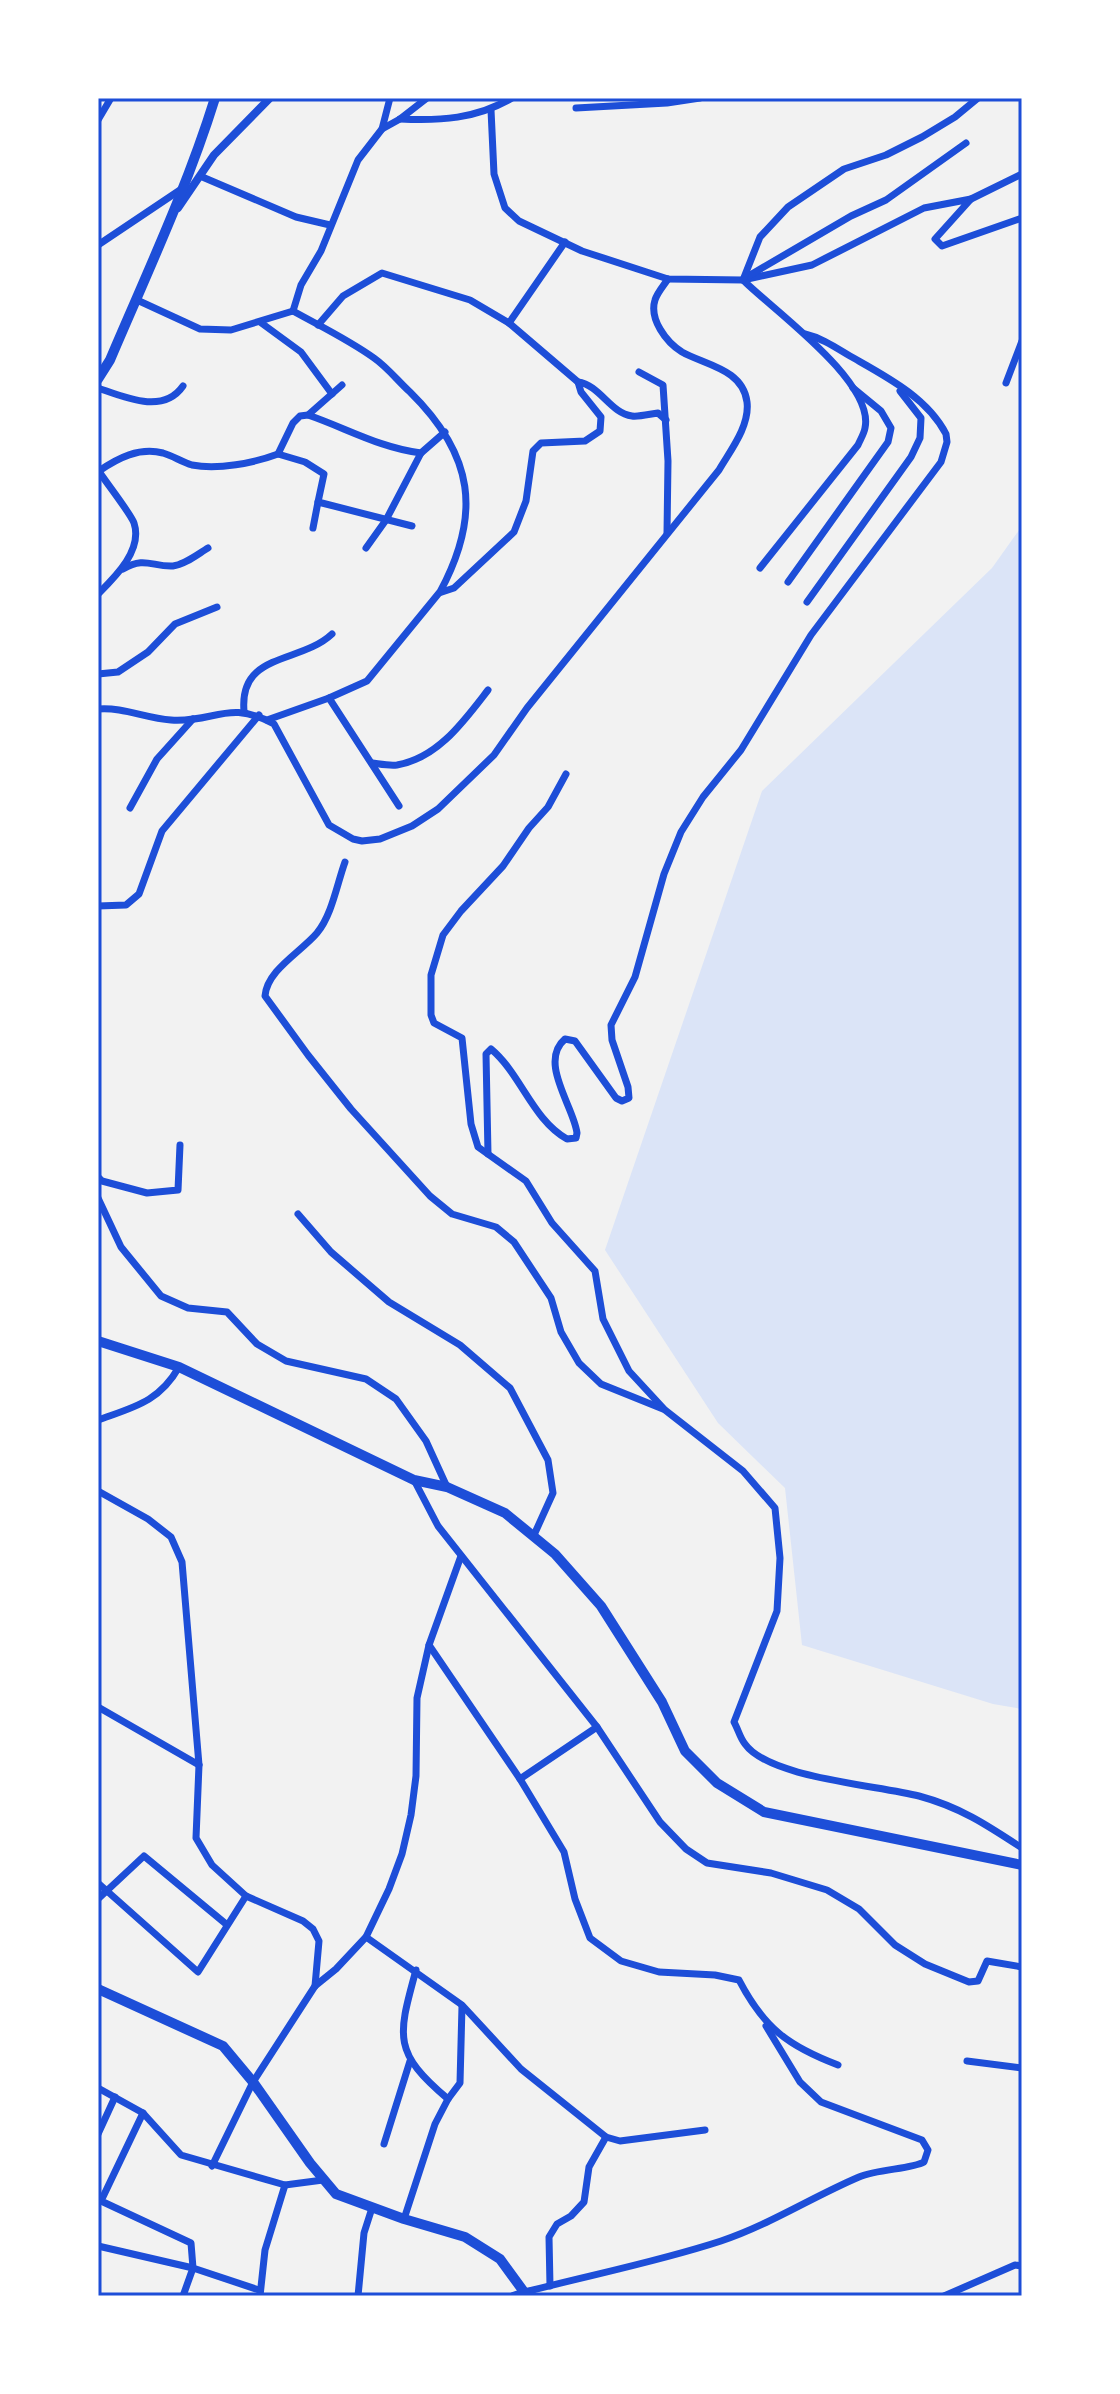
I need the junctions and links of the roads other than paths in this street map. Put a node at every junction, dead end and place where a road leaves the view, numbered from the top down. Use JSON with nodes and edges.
{"nodes":[{"id":1,"x":111,"y":98,"type":"edge"},
{"id":2,"x":215,"y":98,"type":"edge"},
{"id":3,"x":270,"y":98,"type":"edge"},
{"id":4,"x":390,"y":98,"type":"edge"},
{"id":5,"x":427,"y":98,"type":"edge"},
{"id":6,"x":512,"y":98,"type":"edge"},
{"id":7,"x":700,"y":98,"type":"edge"},
{"id":8,"x":978,"y":98,"type":"edge"},
{"id":9,"x":615,"y":101,"type":"edge"},
{"id":10,"x":576,"y":108,"type":"dead end"},
{"id":11,"x":491,"y":110,"type":"junction"},
{"id":12,"x":400,"y":119,"type":"junction"},
{"id":13,"x":98,"y":120,"type":"edge"},
{"id":14,"x":382,"y":129,"type":"junction"},
{"id":15,"x":966,"y":143,"type":"dead end"},
{"id":16,"x":1022,"y":174,"type":"edge"},
{"id":17,"x":200,"y":176,"type":"junction"},
{"id":18,"x":184,"y":187,"type":"junction"},
{"id":19,"x":971,"y":199,"type":"junction"},
{"id":20,"x":173,"y":215,"type":"junction"},
{"id":21,"x":1022,"y":218,"type":"edge"},
{"id":22,"x":330,"y":225,"type":"junction"},
{"id":23,"x":565,"y":242,"type":"junction"},
{"id":24,"x":98,"y":245,"type":"edge"},
{"id":25,"x":668,"y":279,"type":"junction"},
{"id":26,"x":743,"y":280,"type":"junction"},
{"id":27,"x":137,"y":300,"type":"junction"},
{"id":28,"x":293,"y":311,"type":"junction"},
{"id":29,"x":260,"y":322,"type":"junction"},
{"id":30,"x":509,"y":323,"type":"junction"},
{"id":31,"x":318,"y":325,"type":"junction"},
{"id":32,"x":805,"y":334,"type":"junction"},
{"id":33,"x":1022,"y":341,"type":"edge"},
{"id":34,"x":639,"y":372,"type":"dead end"},
{"id":35,"x":884,"y":375,"type":"junction"},
{"id":36,"x":98,"y":379,"type":"edge"},
{"id":37,"x":578,"y":382,"type":"junction"},
{"id":38,"x":1006,"y":383,"type":"dead end"},
{"id":39,"x":342,"y":385,"type":"dead end"},
{"id":40,"x":183,"y":386,"type":"dead end"},
{"id":41,"x":851,"y":387,"type":"junction"},
{"id":42,"x":98,"y":388,"type":"edge"},
{"id":43,"x":332,"y":394,"type":"junction"},
{"id":44,"x":308,"y":415,"type":"junction"},
{"id":45,"x":666,"y":420,"type":"junction"},
{"id":46,"x":445,"y":432,"type":"junction"},
{"id":47,"x":421,"y":453,"type":"junction"},
{"id":48,"x":278,"y":454,"type":"junction"},
{"id":49,"x":98,"y":470,"type":"edge"},
{"id":50,"x":318,"y":502,"type":"junction"},
{"id":51,"x":386,"y":520,"type":"junction"},
{"id":52,"x":412,"y":526,"type":"dead end"},
{"id":53,"x":313,"y":528,"type":"dead end"},
{"id":54,"x":667,"y":533,"type":"junction"},
{"id":55,"x":208,"y":548,"type":"dead end"},
{"id":56,"x":366,"y":548,"type":"dead end"},
{"id":57,"x":760,"y":568,"type":"dead end"},
{"id":58,"x":121,"y":570,"type":"junction"},
{"id":59,"x":788,"y":582,"type":"dead end"},
{"id":60,"x":439,"y":593,"type":"junction"},
{"id":61,"x":98,"y":594,"type":"edge"},
{"id":62,"x":807,"y":602,"type":"dead end"},
{"id":63,"x":217,"y":607,"type":"dead end"},
{"id":64,"x":332,"y":634,"type":"dead end"},
{"id":65,"x":98,"y":674,"type":"edge"},
{"id":66,"x":488,"y":690,"type":"dead end"},
{"id":67,"x":329,"y":698,"type":"junction"},
{"id":68,"x":98,"y":709,"type":"edge"},
{"id":69,"x":244,"y":711,"type":"junction"},
{"id":70,"x":194,"y":718,"type":"junction"},
{"id":71,"x":263,"y":718,"type":"junction"},
{"id":72,"x":372,"y":763,"type":"junction"},
{"id":73,"x":566,"y":774,"type":"dead end"},
{"id":74,"x":399,"y":806,"type":"dead end"},
{"id":75,"x":130,"y":808,"type":"dead end"},
{"id":76,"x":345,"y":862,"type":"dead end"},
{"id":77,"x":98,"y":906,"type":"edge"},
{"id":78,"x":180,"y":1145,"type":"dead end"},
{"id":79,"x":488,"y":1154,"type":"junction"},
{"id":80,"x":100,"y":1179,"type":"edge"},
{"id":81,"x":99,"y":1198,"type":"edge"},
{"id":82,"x":298,"y":1214,"type":"dead end"},
{"id":83,"x":98,"y":1341,"type":"edge"},
{"id":84,"x":179,"y":1367,"type":"junction"},
{"id":85,"x":665,"y":1410,"type":"junction"},
{"id":86,"x":98,"y":1420,"type":"edge"},
{"id":87,"x":414,"y":1480,"type":"junction"},
{"id":88,"x":447,"y":1487,"type":"junction"},
{"id":89,"x":98,"y":1491,"type":"edge"},
{"id":90,"x":534,"y":1535,"type":"junction"},
{"id":91,"x":461,"y":1556,"type":"junction"},
{"id":92,"x":429,"y":1645,"type":"junction"},
{"id":93,"x":98,"y":1707,"type":"edge"},
{"id":94,"x":597,"y":1727,"type":"junction"},
{"id":95,"x":199,"y":1765,"type":"junction"},
{"id":96,"x":520,"y":1779,"type":"junction"},
{"id":97,"x":1022,"y":1848,"type":"edge"},
{"id":98,"x":1022,"y":1865,"type":"edge"},
{"id":99,"x":98,"y":1883,"type":"edge"},
{"id":100,"x":106,"y":1890,"type":"junction"},
{"id":101,"x":246,"y":1896,"type":"junction"},
{"id":102,"x":98,"y":1899,"type":"edge"},
{"id":103,"x":226,"y":1924,"type":"junction"},
{"id":104,"x":366,"y":1937,"type":"junction"},
{"id":105,"x":1020,"y":1968,"type":"edge"},
{"id":106,"x":416,"y":1970,"type":"junction"},
{"id":107,"x":315,"y":1986,"type":"junction"},
{"id":108,"x":98,"y":1989,"type":"edge"},
{"id":109,"x":462,"y":2005,"type":"junction"},
{"id":110,"x":766,"y":2021,"type":"junction"},
{"id":111,"x":410,"y":2061,"type":"junction"},
{"id":112,"x":967,"y":2061,"type":"dead end"},
{"id":113,"x":838,"y":2065,"type":"dead end"},
{"id":114,"x":1022,"y":2068,"type":"edge"},
{"id":115,"x":253,"y":2082,"type":"junction"},
{"id":116,"x":98,"y":2088,"type":"edge"},
{"id":117,"x":115,"y":2097,"type":"junction"},
{"id":118,"x":448,"y":2099,"type":"junction"},
{"id":119,"x":143,"y":2113,"type":"junction"},
{"id":120,"x":705,"y":2130,"type":"dead end"},
{"id":121,"x":98,"y":2134,"type":"edge"},
{"id":122,"x":606,"y":2137,"type":"junction"},
{"id":123,"x":384,"y":2144,"type":"dead end"},
{"id":124,"x":212,"y":2166,"type":"junction"},
{"id":125,"x":323,"y":2180,"type":"junction"},
{"id":126,"x":285,"y":2185,"type":"junction"},
{"id":127,"x":372,"y":2208,"type":"junction"},
{"id":128,"x":404,"y":2219,"type":"junction"},
{"id":129,"x":98,"y":2246,"type":"edge"},
{"id":130,"x":1022,"y":2266,"type":"edge"},
{"id":131,"x":193,"y":2268,"type":"junction"},
{"id":132,"x":550,"y":2286,"type":"junction"},
{"id":133,"x":260,"y":2293,"type":"edge"},
{"id":134,"x":526,"y":2294,"type":"edge"},
{"id":135,"x":183,"y":2296,"type":"edge"},
{"id":136,"x":358,"y":2296,"type":"edge"},
{"id":137,"x":513,"y":2296,"type":"edge"},
{"id":138,"x":944,"y":2296,"type":"edge"}],
"edges":[{"from":1,"to":13,"type":"street"},
{"from":2,"to":18,"type":"main road"},
{"from":3,"to":17,"type":"street"},
{"from":4,"to":14,"type":"street"},
{"from":5,"to":12,"type":"street"},
{"from":6,"to":11,"type":"street"},
{"from":7,"to":9,"type":"street"},
{"from":8,"to":26,"type":"street"},
{"from":9,"to":10,"type":"street"},
{"from":11,"to":12,"type":"street"},
{"from":11,"to":23,"type":"street"},
{"from":12,"to":14,"type":"street"},
{"from":14,"to":22,"type":"street"},
{"from":15,"to":26,"type":"street"},
{"from":16,"to":19,"type":"street"},
{"from":17,"to":20,"type":"street"},
{"from":17,"to":22,"type":"street"},
{"from":18,"to":20,"type":"main road"},
{"from":18,"to":24,"type":"street"},
{"from":19,"to":21,"type":"street"},
{"from":19,"to":26,"type":"street"},
{"from":20,"to":27,"type":"main road"},
{"from":22,"to":28,"type":"street"},
{"from":23,"to":25,"type":"street"},
{"from":23,"to":30,"type":"street"},
{"from":25,"to":26,"type":"street"},
{"from":25,"to":54,"type":"street"},
{"from":26,"to":32,"type":"street"},
{"from":27,"to":29,"type":"street"},
{"from":27,"to":36,"type":"main road"},
{"from":28,"to":29,"type":"street"},
{"from":28,"to":31,"type":"street"},
{"from":29,"to":43,"type":"street"},
{"from":30,"to":31,"type":"street"},
{"from":30,"to":37,"type":"street"},
{"from":31,"to":46,"type":"street"},
{"from":32,"to":35,"type":"street"},
{"from":32,"to":41,"type":"street"},
{"from":33,"to":38,"type":"street"},
{"from":34,"to":45,"type":"street"},
{"from":35,"to":62,"type":"street"},
{"from":35,"to":79,"type":"street"},
{"from":37,"to":45,"type":"street"},
{"from":37,"to":60,"type":"street"},
{"from":39,"to":43,"type":"street"},
{"from":40,"to":42,"type":"street"},
{"from":41,"to":57,"type":"street"},
{"from":41,"to":59,"type":"street"},
{"from":43,"to":44,"type":"street"},
{"from":44,"to":47,"type":"street"},
{"from":44,"to":48,"type":"street"},
{"from":45,"to":54,"type":"street"},
{"from":46,"to":47,"type":"street"},
{"from":46,"to":60,"type":"street"},
{"from":47,"to":51,"type":"street"},
{"from":48,"to":49,"type":"street"},
{"from":48,"to":50,"type":"street"},
{"from":49,"to":58,"type":"street"},
{"from":50,"to":51,"type":"street"},
{"from":50,"to":53,"type":"street"},
{"from":51,"to":52,"type":"street"},
{"from":51,"to":56,"type":"street"},
{"from":54,"to":71,"type":"street"},
{"from":55,"to":58,"type":"street"},
{"from":58,"to":61,"type":"street"},
{"from":60,"to":67,"type":"street"},
{"from":63,"to":65,"type":"street"},
{"from":64,"to":69,"type":"street"},
{"from":66,"to":72,"type":"street"},
{"from":67,"to":71,"type":"street"},
{"from":67,"to":72,"type":"street"},
{"from":68,"to":70,"type":"street"},
{"from":69,"to":70,"type":"street"},
{"from":69,"to":71,"type":"street"},
{"from":70,"to":75,"type":"street"},
{"from":71,"to":77,"type":"street"},
{"from":72,"to":74,"type":"street"},
{"from":73,"to":79,"type":"street"},
{"from":76,"to":85,"type":"street"},
{"from":78,"to":80,"type":"street"},
{"from":79,"to":85,"type":"street"},
{"from":80,"to":81,"type":"street"},
{"from":81,"to":88,"type":"street"},
{"from":82,"to":90,"type":"street"},
{"from":83,"to":84,"type":"main road"},
{"from":84,"to":86,"type":"street"},
{"from":84,"to":87,"type":"main road"},
{"from":85,"to":97,"type":"street"},
{"from":87,"to":88,"type":"main road"},
{"from":87,"to":91,"type":"street"},
{"from":88,"to":90,"type":"main road"},
{"from":89,"to":95,"type":"street"},
{"from":90,"to":98,"type":"main road"},
{"from":91,"to":92,"type":"street"},
{"from":91,"to":94,"type":"street"},
{"from":92,"to":96,"type":"street"},
{"from":92,"to":104,"type":"street"},
{"from":93,"to":95,"type":"street"},
{"from":94,"to":96,"type":"street"},
{"from":94,"to":105,"type":"street"},
{"from":95,"to":101,"type":"street"},
{"from":96,"to":110,"type":"street"},
{"from":99,"to":100,"type":"street"},
{"from":100,"to":102,"type":"street"},
{"from":100,"to":103,"type":"street"},
{"from":100,"to":103,"type":"street"},
{"from":101,"to":103,"type":"street"},
{"from":101,"to":107,"type":"street"},
{"from":104,"to":106,"type":"street"},
{"from":104,"to":107,"type":"street"},
{"from":106,"to":109,"type":"street"},
{"from":106,"to":111,"type":"street"},
{"from":107,"to":115,"type":"street"},
{"from":108,"to":115,"type":"main road"},
{"from":109,"to":118,"type":"street"},
{"from":109,"to":122,"type":"street"},
{"from":110,"to":113,"type":"street"},
{"from":110,"to":132,"type":"street"},
{"from":111,"to":118,"type":"street"},
{"from":111,"to":123,"type":"street"},
{"from":112,"to":114,"type":"street"},
{"from":115,"to":124,"type":"street"},
{"from":115,"to":125,"type":"main road"},
{"from":116,"to":117,"type":"street"},
{"from":117,"to":119,"type":"street"},
{"from":117,"to":121,"type":"street"},
{"from":118,"to":128,"type":"street"},
{"from":119,"to":124,"type":"street"},
{"from":119,"to":131,"type":"street"},
{"from":120,"to":122,"type":"street"},
{"from":122,"to":132,"type":"street"},
{"from":124,"to":126,"type":"street"},
{"from":125,"to":126,"type":"street"},
{"from":125,"to":127,"type":"main road"},
{"from":126,"to":133,"type":"street"},
{"from":127,"to":128,"type":"main road"},
{"from":127,"to":136,"type":"street"},
{"from":128,"to":134,"type":"main road"},
{"from":129,"to":131,"type":"street"},
{"from":130,"to":138,"type":"street"},
{"from":131,"to":133,"type":"street"},
{"from":131,"to":135,"type":"street"},
{"from":132,"to":134,"type":"street"},
{"from":134,"to":137,"type":"street"}]}
